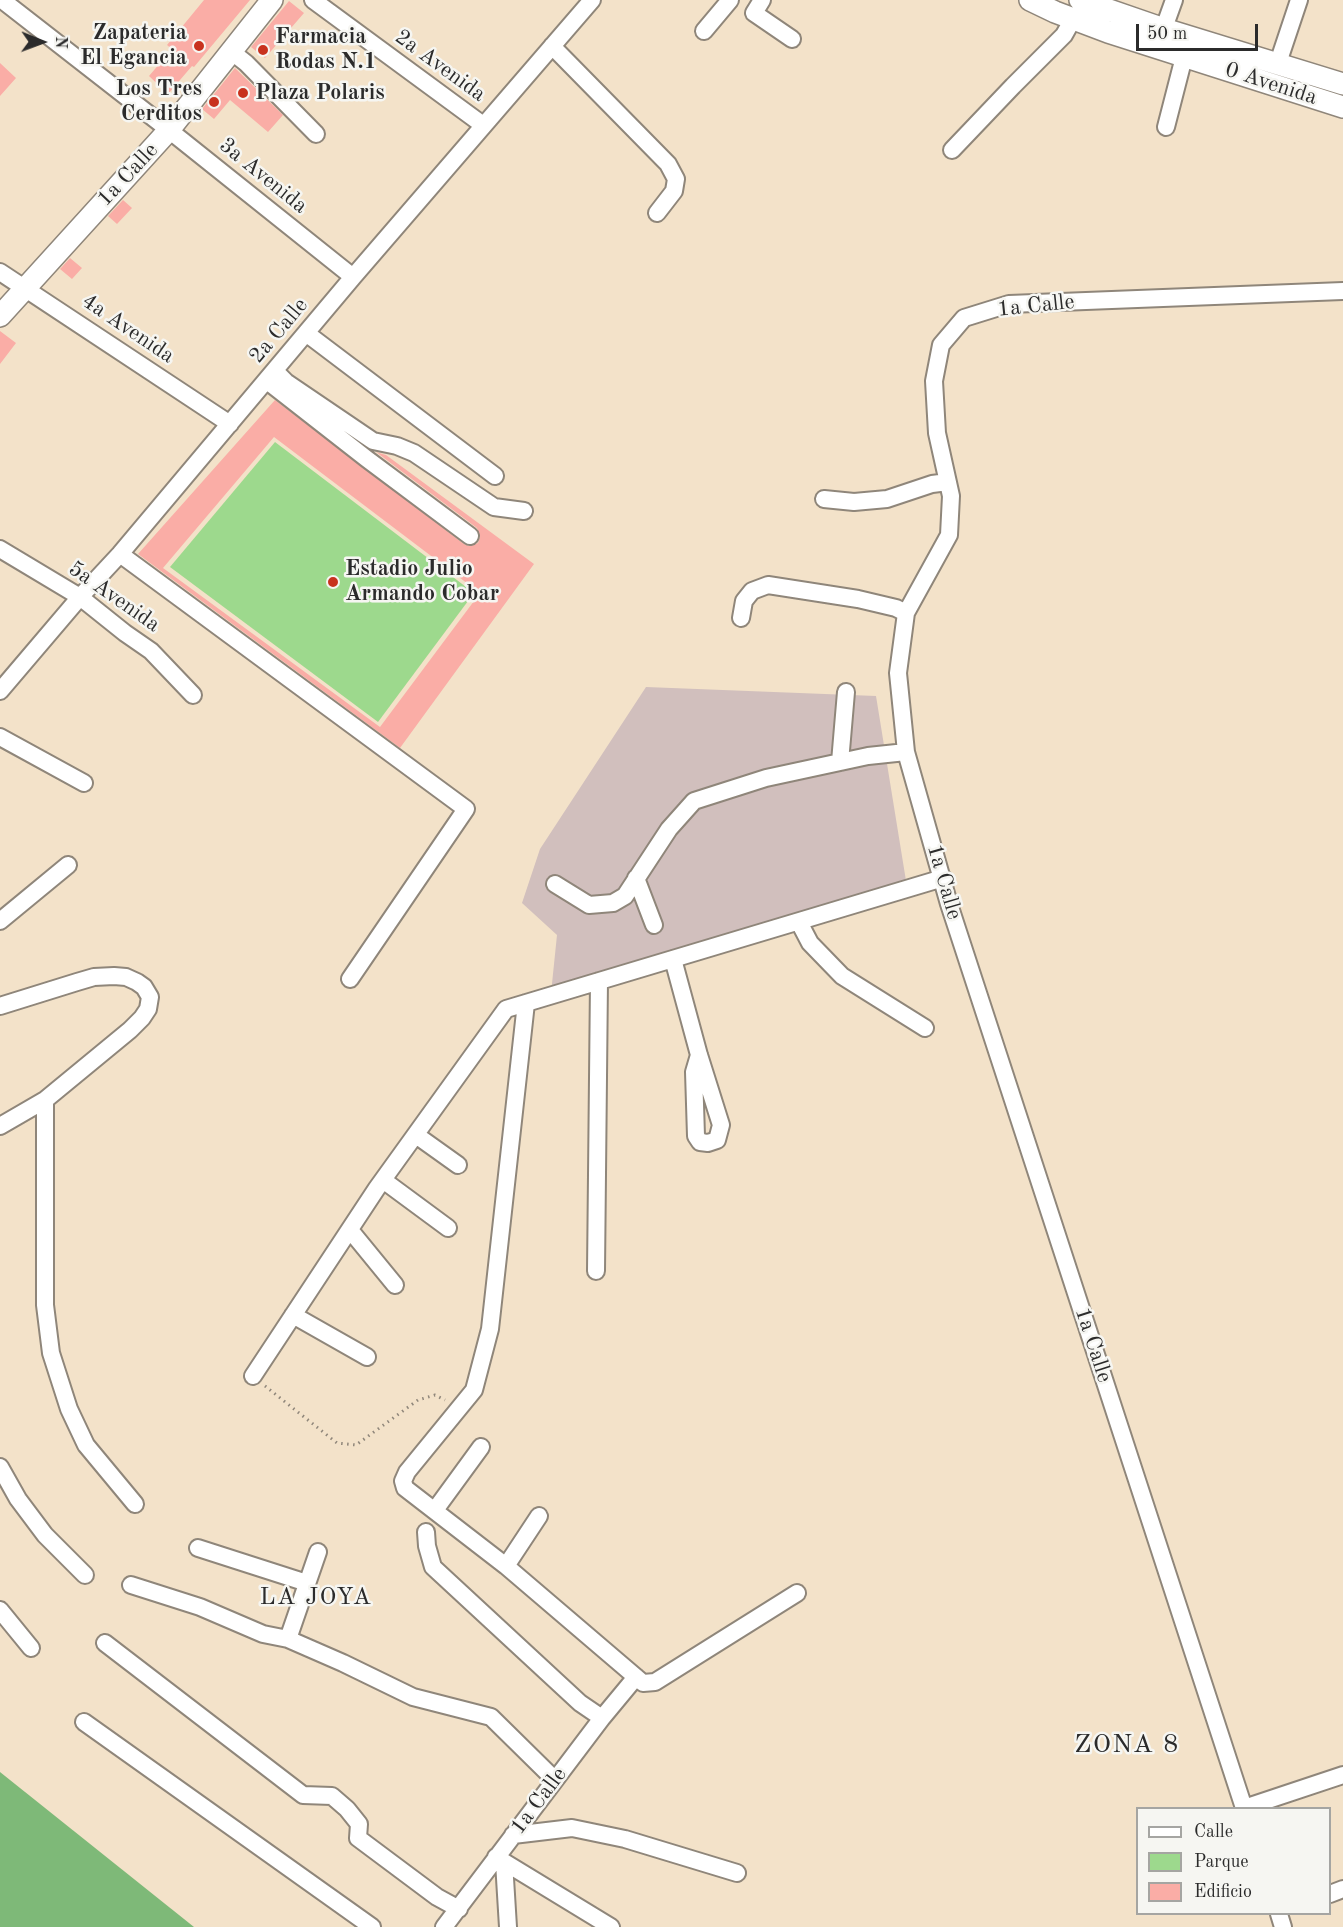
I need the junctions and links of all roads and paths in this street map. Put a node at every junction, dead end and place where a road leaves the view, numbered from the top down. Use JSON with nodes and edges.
{"nodes":[{"id":1,"x":2,"y":0,"type":"edge"},
{"id":2,"x":272,"y":0,"type":"edge"},
{"id":3,"x":313,"y":0,"type":"edge"},
{"id":4,"x":592,"y":0,"type":"edge"},
{"id":5,"x":730,"y":0,"type":"edge"},
{"id":6,"x":762,"y":0,"type":"edge"},
{"id":7,"x":1030,"y":0,"type":"edge"},
{"id":8,"x":1174,"y":0,"type":"edge"},
{"id":9,"x":1299,"y":0,"type":"edge"},
{"id":10,"x":1076,"y":10,"type":"edge"},
{"id":11,"x":704,"y":32,"type":"dead end"},
{"id":12,"x":1160,"y":38,"type":"junction"},
{"id":13,"x":792,"y":39,"type":"dead end"},
{"id":14,"x":552,"y":46,"type":"junction"},
{"id":15,"x":232,"y":52,"type":"junction"},
{"id":16,"x":1184,"y":57,"type":"junction"},
{"id":17,"x":1278,"y":63,"type":"junction"},
{"id":18,"x":1343,"y":84,"type":"edge"},
{"id":19,"x":1343,"y":108,"type":"edge"},
{"id":20,"x":483,"y":125,"type":"junction"},
{"id":21,"x":1166,"y":127,"type":"dead end"},
{"id":22,"x":169,"y":130,"type":"junction"},
{"id":23,"x":316,"y":134,"type":"dead end"},
{"id":24,"x":952,"y":150,"type":"dead end"},
{"id":25,"x":657,"y":213,"type":"dead end"},
{"id":26,"x":0,"y":272,"type":"edge"},
{"id":27,"x":354,"y":277,"type":"junction"},
{"id":28,"x":25,"y":287,"type":"junction"},
{"id":29,"x":1343,"y":291,"type":"edge"},
{"id":30,"x":0,"y":316,"type":"edge"},
{"id":31,"x":306,"y":333,"type":"junction"},
{"id":32,"x":271,"y":375,"type":"junction"},
{"id":33,"x":230,"y":424,"type":"junction"},
{"id":34,"x":495,"y":476,"type":"dead end"},
{"id":35,"x":948,"y":482,"type":"junction"},
{"id":36,"x":824,"y":499,"type":"dead end"},
{"id":37,"x":524,"y":511,"type":"dead end"},
{"id":38,"x":470,"y":536,"type":"dead end"},
{"id":39,"x":0,"y":549,"type":"edge"},
{"id":40,"x":120,"y":554,"type":"junction"},
{"id":41,"x":80,"y":597,"type":"junction"},
{"id":42,"x":906,"y":613,"type":"junction"},
{"id":43,"x":741,"y":618,"type":"dead end"},
{"id":44,"x":0,"y":691,"type":"edge"},
{"id":45,"x":846,"y":692,"type":"dead end"},
{"id":46,"x":193,"y":695,"type":"dead end"},
{"id":47,"x":0,"y":737,"type":"edge"},
{"id":48,"x":906,"y":752,"type":"junction"},
{"id":49,"x":840,"y":762,"type":"junction"},
{"id":50,"x":84,"y":783,"type":"dead end"},
{"id":51,"x":68,"y":865,"type":"dead end"},
{"id":52,"x":636,"y":878,"type":"junction"},
{"id":53,"x":943,"y":878,"type":"junction"},
{"id":54,"x":555,"y":884,"type":"dead end"},
{"id":55,"x":0,"y":921,"type":"edge"},
{"id":56,"x":799,"y":922,"type":"junction"},
{"id":57,"x":654,"y":925,"type":"dead end"},
{"id":58,"x":673,"y":959,"type":"junction"},
{"id":59,"x":350,"y":979,"type":"dead end"},
{"id":60,"x":599,"y":981,"type":"junction"},
{"id":61,"x":526,"y":1003,"type":"junction"},
{"id":62,"x":0,"y":1006,"type":"edge"},
{"id":63,"x":926,"y":1028,"type":"dead end"},
{"id":64,"x":699,"y":1055,"type":"dead end"},
{"id":65,"x":45,"y":1100,"type":"junction"},
{"id":66,"x":0,"y":1126,"type":"edge"},
{"id":67,"x":416,"y":1135,"type":"junction"},
{"id":68,"x":458,"y":1165,"type":"dead end"},
{"id":69,"x":383,"y":1180,"type":"junction"},
{"id":70,"x":448,"y":1228,"type":"dead end"},
{"id":71,"x":350,"y":1230,"type":"junction"},
{"id":72,"x":596,"y":1271,"type":"dead end"},
{"id":73,"x":395,"y":1285,"type":"dead end"},
{"id":74,"x":293,"y":1316,"type":"junction"},
{"id":75,"x":367,"y":1358,"type":"dead end"},
{"id":76,"x":253,"y":1377,"type":"joint"},
{"id":77,"x":458,"y":1410,"type":"junction"},
{"id":78,"x":481,"y":1447,"type":"dead end"},
{"id":79,"x":0,"y":1467,"type":"edge"},
{"id":80,"x":6,"y":1486,"type":"edge"},
{"id":81,"x":135,"y":1504,"type":"dead end"},
{"id":82,"x":435,"y":1510,"type":"junction"},
{"id":83,"x":539,"y":1516,"type":"dead end"},
{"id":84,"x":426,"y":1532,"type":"dead end"},
{"id":85,"x":198,"y":1548,"type":"dead end"},
{"id":86,"x":318,"y":1552,"type":"dead end"},
{"id":87,"x":506,"y":1566,"type":"junction"},
{"id":88,"x":85,"y":1575,"type":"dead end"},
{"id":89,"x":307,"y":1583,"type":"junction"},
{"id":90,"x":131,"y":1585,"type":"dead end"},
{"id":91,"x":797,"y":1593,"type":"dead end"},
{"id":92,"x":0,"y":1610,"type":"edge"},
{"id":93,"x":288,"y":1639,"type":"junction"},
{"id":94,"x":105,"y":1643,"type":"dead end"},
{"id":95,"x":32,"y":1647,"type":"dead end"},
{"id":96,"x":636,"y":1677,"type":"junction"},
{"id":97,"x":602,"y":1718,"type":"junction"},
{"id":98,"x":84,"y":1722,"type":"dead end"},
{"id":99,"x":1343,"y":1775,"type":"edge"},
{"id":100,"x":555,"y":1780,"type":"junction"},
{"id":101,"x":1244,"y":1807,"type":"edge"},
{"id":102,"x":1247,"y":1807,"type":"edge"},
{"id":103,"x":513,"y":1835,"type":"junction"},
{"id":104,"x":500,"y":1859,"type":"junction"},
{"id":105,"x":737,"y":1874,"type":"dead end"},
{"id":106,"x":459,"y":1909,"type":"junction"},
{"id":107,"x":372,"y":1927,"type":"edge"},
{"id":108,"x":444,"y":1927,"type":"edge"},
{"id":109,"x":508,"y":1927,"type":"edge"},
{"id":110,"x":611,"y":1927,"type":"edge"}],
"edges":[{"from":1,"to":22,"type":"street","name":"3a Avenida"},
{"from":2,"to":15,"type":"main road","name":"1a Calle"},
{"from":3,"to":20,"type":"street","name":"2a Avenida"},
{"from":4,"to":14,"type":"street","name":"2a Calle"},
{"from":5,"to":11,"type":"street"},
{"from":6,"to":13,"type":"street"},
{"from":7,"to":10,"type":"main road","name":"0 Avenida"},
{"from":8,"to":12,"type":"street"},
{"from":9,"to":17,"type":"street"},
{"from":10,"to":12,"type":"main road","name":"0 Avenida"},
{"from":10,"to":24,"type":"street"},
{"from":12,"to":16,"type":"main road","name":"0 Avenida"},
{"from":12,"to":17,"type":"main road","name":"0 Avenida"},
{"from":14,"to":20,"type":"street","name":"2a Calle"},
{"from":14,"to":25,"type":"street"},
{"from":15,"to":22,"type":"main road","name":"1a Calle"},
{"from":15,"to":23,"type":"street"},
{"from":16,"to":19,"type":"main road","name":"0 Avenida"},
{"from":16,"to":21,"type":"street"},
{"from":17,"to":18,"type":"main road","name":"0 Avenida"},
{"from":20,"to":27,"type":"street","name":"2a Calle"},
{"from":22,"to":27,"type":"street","name":"3a Avenida"},
{"from":22,"to":28,"type":"main road","name":"1a Calle"},
{"from":26,"to":28,"type":"street","name":"4a Avenida"},
{"from":27,"to":31,"type":"street","name":"2a Calle"},
{"from":28,"to":30,"type":"main road","name":"1a Calle"},
{"from":28,"to":33,"type":"street","name":"4a Avenida"},
{"from":29,"to":35,"type":"street","name":"1a Calle"},
{"from":31,"to":32,"type":"street","name":"2a Calle"},
{"from":31,"to":34,"type":"street"},
{"from":32,"to":33,"type":"street","name":"2a Calle"},
{"from":32,"to":37,"type":"street"},
{"from":32,"to":38,"type":"street"},
{"from":33,"to":40,"type":"street","name":"2a Calle"},
{"from":35,"to":36,"type":"street"},
{"from":35,"to":42,"type":"street","name":"1a Calle"},
{"from":39,"to":41,"type":"street","name":"5a Avenida"},
{"from":40,"to":41,"type":"street","name":"2a Calle"},
{"from":40,"to":59,"type":"street"},
{"from":41,"to":44,"type":"street","name":"2a Calle"},
{"from":41,"to":46,"type":"street","name":"5a Avenida"},
{"from":42,"to":43,"type":"street"},
{"from":42,"to":48,"type":"street","name":"1a Calle"},
{"from":45,"to":49,"type":"street"},
{"from":47,"to":50,"type":"street"},
{"from":48,"to":49,"type":"street"},
{"from":48,"to":53,"type":"street","name":"1a Calle"},
{"from":49,"to":52,"type":"street"},
{"from":51,"to":55,"type":"street"},
{"from":52,"to":54,"type":"street"},
{"from":52,"to":57,"type":"street"},
{"from":53,"to":56,"type":"street"},
{"from":53,"to":101,"type":"street","name":"1a Calle"},
{"from":56,"to":58,"type":"street"},
{"from":56,"to":63,"type":"street"},
{"from":58,"to":60,"type":"street"},
{"from":58,"to":64,"type":"street"},
{"from":60,"to":61,"type":"street"},
{"from":60,"to":72,"type":"street"},
{"from":61,"to":67,"type":"street"},
{"from":61,"to":77,"type":"street"},
{"from":62,"to":65,"type":"street"},
{"from":65,"to":66,"type":"street"},
{"from":65,"to":81,"type":"street"},
{"from":67,"to":68,"type":"street"},
{"from":67,"to":69,"type":"street"},
{"from":69,"to":70,"type":"street"},
{"from":69,"to":71,"type":"street"},
{"from":71,"to":73,"type":"street"},
{"from":71,"to":74,"type":"street"},
{"from":74,"to":75,"type":"street"},
{"from":74,"to":76,"type":"street"},
{"from":76,"to":77,"type":"path"},
{"from":77,"to":82,"type":"street"},
{"from":78,"to":82,"type":"street"},
{"from":79,"to":80,"type":"street"},
{"from":80,"to":88,"type":"street"},
{"from":82,"to":87,"type":"street"},
{"from":83,"to":87,"type":"street"},
{"from":84,"to":97,"type":"street"},
{"from":85,"to":89,"type":"street"},
{"from":86,"to":89,"type":"street"},
{"from":87,"to":96,"type":"street"},
{"from":89,"to":93,"type":"street"},
{"from":90,"to":93,"type":"street"},
{"from":91,"to":96,"type":"street"},
{"from":92,"to":95,"type":"street"},
{"from":93,"to":100,"type":"street"},
{"from":94,"to":106,"type":"street"},
{"from":96,"to":97,"type":"street","name":"1a Calle"},
{"from":97,"to":100,"type":"street","name":"1a Calle"},
{"from":98,"to":107,"type":"street"},
{"from":99,"to":102,"type":"street"},
{"from":100,"to":103,"type":"street","name":"1a Calle"},
{"from":103,"to":104,"type":"street","name":"1a Calle"},
{"from":103,"to":105,"type":"street"},
{"from":104,"to":106,"type":"street","name":"1a Calle"},
{"from":104,"to":109,"type":"street"},
{"from":104,"to":110,"type":"street"},
{"from":106,"to":108,"type":"street","name":"1a Calle"}]}
